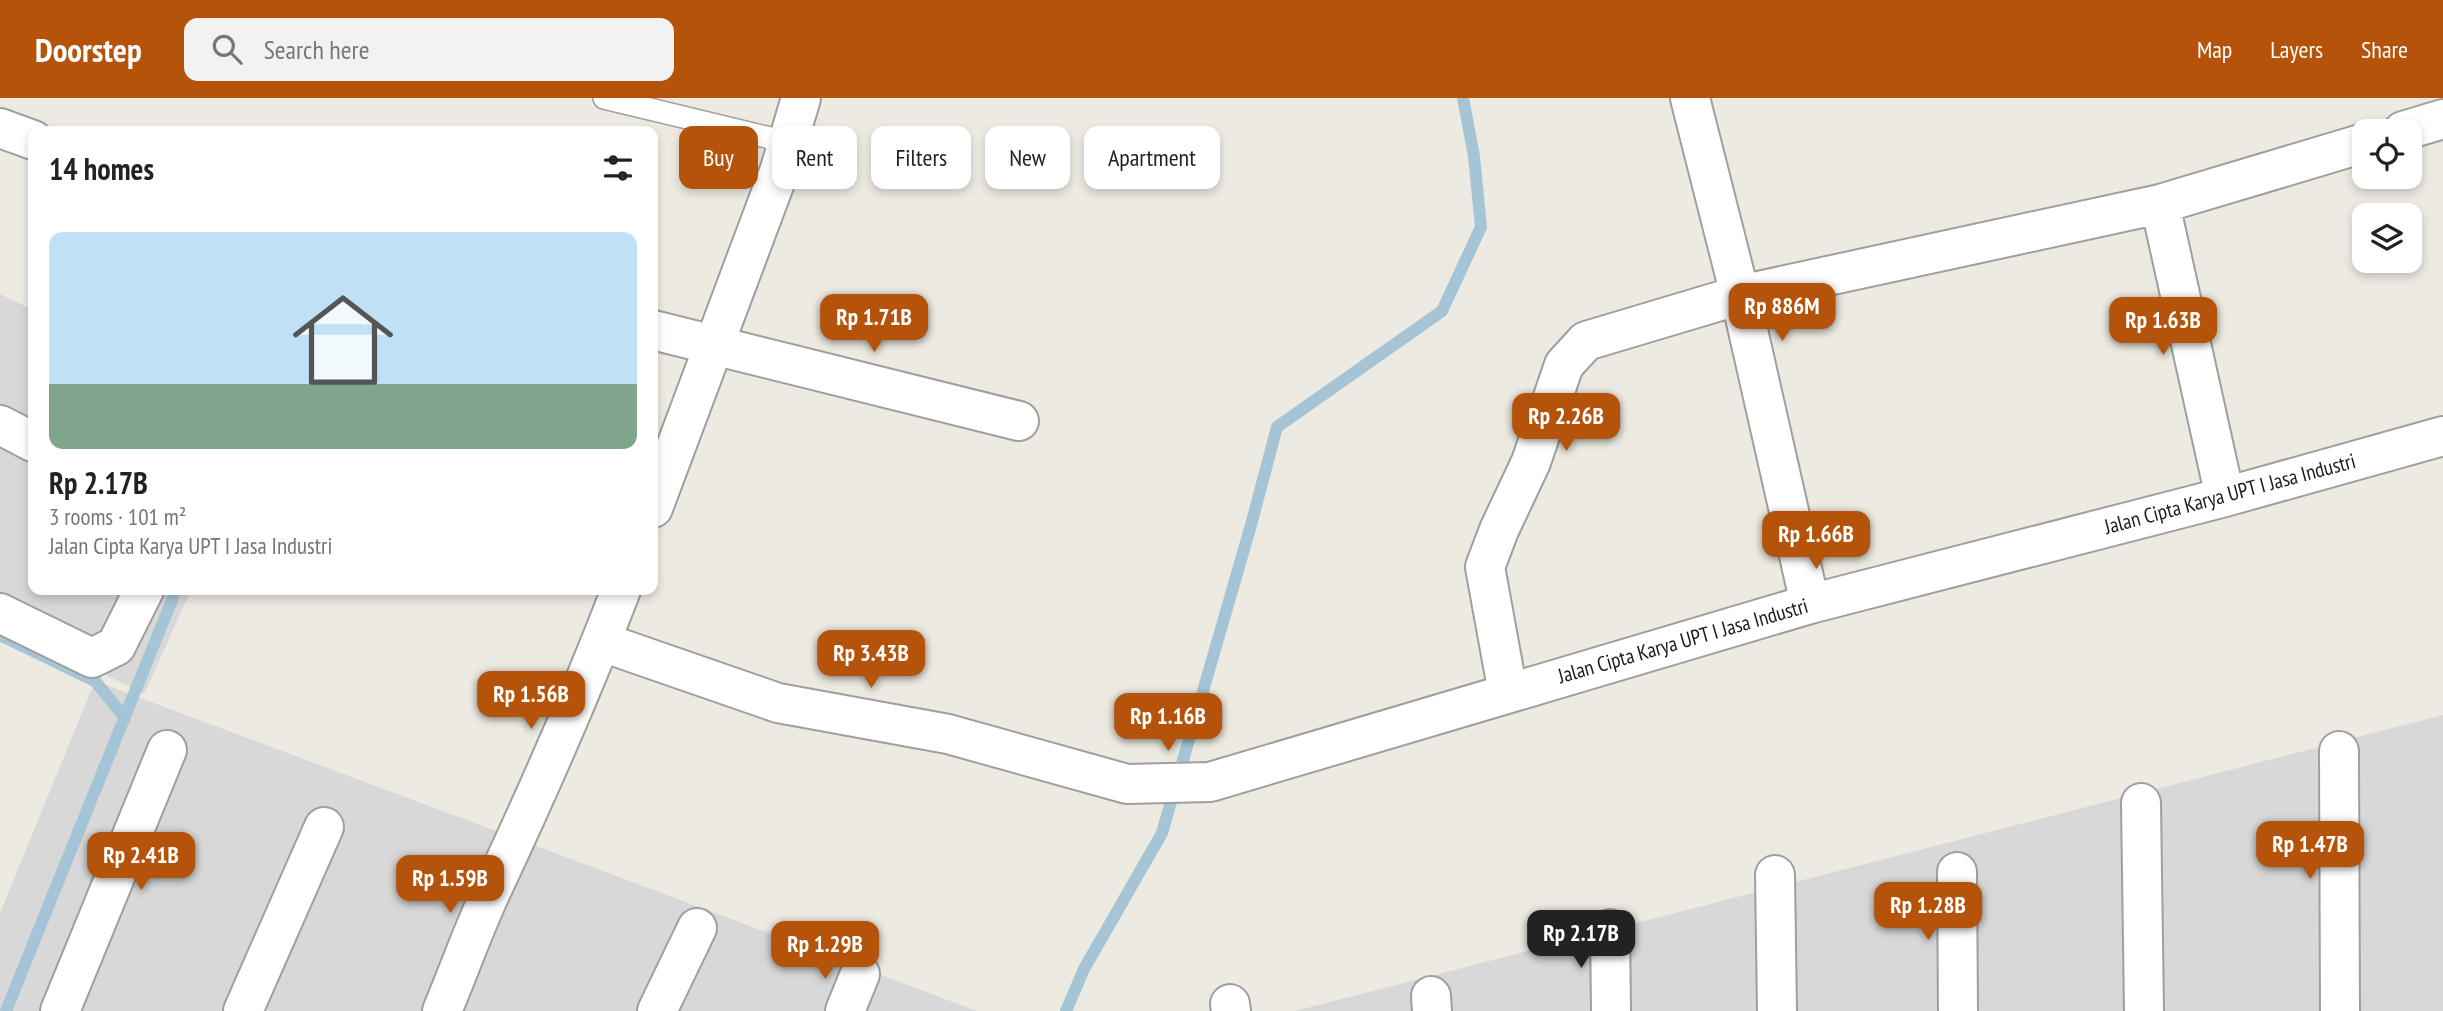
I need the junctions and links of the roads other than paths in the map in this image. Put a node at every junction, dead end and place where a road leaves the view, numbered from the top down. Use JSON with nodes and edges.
{"nodes":[{"id":1,"x":604,"y":98,"type":"edge"},
{"id":2,"x":801,"y":98,"type":"edge"},
{"id":3,"x":1690,"y":98,"type":"edge"},
{"id":4,"x":2443,"y":119,"type":"edge"},
{"id":5,"x":2422,"y":125,"type":"edge"},
{"id":6,"x":792,"y":126,"type":"edge"},
{"id":7,"x":0,"y":128,"type":"edge"},
{"id":8,"x":28,"y":138,"type":"edge"},
{"id":9,"x":772,"y":138,"type":"edge"},
{"id":10,"x":2352,"y":147,"type":"edge"},
{"id":11,"x":772,"y":184,"type":"edge"},
{"id":12,"x":2160,"y":204,"type":"junction"},
{"id":13,"x":1740,"y":295,"type":"junction"},
{"id":14,"x":658,"y":331,"type":"edge"},
{"id":15,"x":715,"y":345,"type":"junction"},
{"id":16,"x":1019,"y":421,"type":"dead end"},
{"id":17,"x":0,"y":425,"type":"edge"},
{"id":18,"x":2443,"y":436,"type":"edge"},
{"id":19,"x":28,"y":439,"type":"edge"},
{"id":20,"x":658,"y":495,"type":"edge"},
{"id":21,"x":2225,"y":497,"type":"junction"},
{"id":22,"x":142,"y":595,"type":"edge"},
{"id":23,"x":619,"y":595,"type":"edge"},
{"id":24,"x":1810,"y":604,"type":"junction"},
{"id":25,"x":0,"y":613,"type":"edge"},
{"id":26,"x":601,"y":642,"type":"junction"},
{"id":27,"x":1508,"y":693,"type":"junction"},
{"id":28,"x":167,"y":750,"type":"dead end"},
{"id":29,"x":2339,"y":751,"type":"dead end"},
{"id":30,"x":2141,"y":803,"type":"dead end"},
{"id":31,"x":324,"y":827,"type":"dead end"},
{"id":32,"x":1957,"y":872,"type":"dead end"},
{"id":33,"x":1775,"y":875,"type":"dead end"},
{"id":34,"x":697,"y":928,"type":"dead end"},
{"id":35,"x":1610,"y":929,"type":"dead end"},
{"id":36,"x":860,"y":974,"type":"dead end"},
{"id":37,"x":60,"y":1011,"type":"edge"},
{"id":38,"x":243,"y":1011,"type":"edge"},
{"id":39,"x":442,"y":1011,"type":"edge"},
{"id":40,"x":657,"y":1011,"type":"edge"},
{"id":41,"x":845,"y":1011,"type":"edge"},
{"id":42,"x":1611,"y":1011,"type":"edge"},
{"id":43,"x":1777,"y":1011,"type":"edge"},
{"id":44,"x":1958,"y":1011,"type":"edge"},
{"id":45,"x":2144,"y":1011,"type":"edge"},
{"id":46,"x":2340,"y":1011,"type":"edge"}],
"edges":[{"from":1,"to":9,"type":"lane"},
{"from":2,"to":6,"type":"street"},
{"from":3,"to":13,"type":"street"},
{"from":4,"to":5,"type":"street"},
{"from":7,"to":8,"type":"street"},
{"from":10,"to":12,"type":"street"},
{"from":11,"to":15,"type":"street"},
{"from":12,"to":13,"type":"street"},
{"from":12,"to":21,"type":"street"},
{"from":13,"to":24,"type":"street"},
{"from":13,"to":27,"type":"street"},
{"from":14,"to":15,"type":"street"},
{"from":15,"to":16,"type":"street"},
{"from":15,"to":20,"type":"street"},
{"from":17,"to":19,"type":"street"},
{"from":18,"to":21,"type":"street","name":"Jalan Cipta Karya UPT I Jasa Industri"},
{"from":21,"to":24,"type":"street","name":"Jalan Cipta Karya UPT I Jasa Industri"},
{"from":22,"to":25,"type":"street"},
{"from":23,"to":26,"type":"street"},
{"from":24,"to":27,"type":"street","name":"Jalan Cipta Karya UPT I Jasa Industri"},
{"from":26,"to":27,"type":"street","name":"Jalan Cipta Karya UPT I Jasa Industri"},
{"from":26,"to":39,"type":"street"},
{"from":28,"to":37,"type":"street"},
{"from":29,"to":46,"type":"street"},
{"from":30,"to":45,"type":"street"},
{"from":31,"to":38,"type":"street"},
{"from":32,"to":44,"type":"street"},
{"from":33,"to":43,"type":"street"},
{"from":34,"to":40,"type":"street"},
{"from":35,"to":42,"type":"street"},
{"from":36,"to":41,"type":"street"}]}
